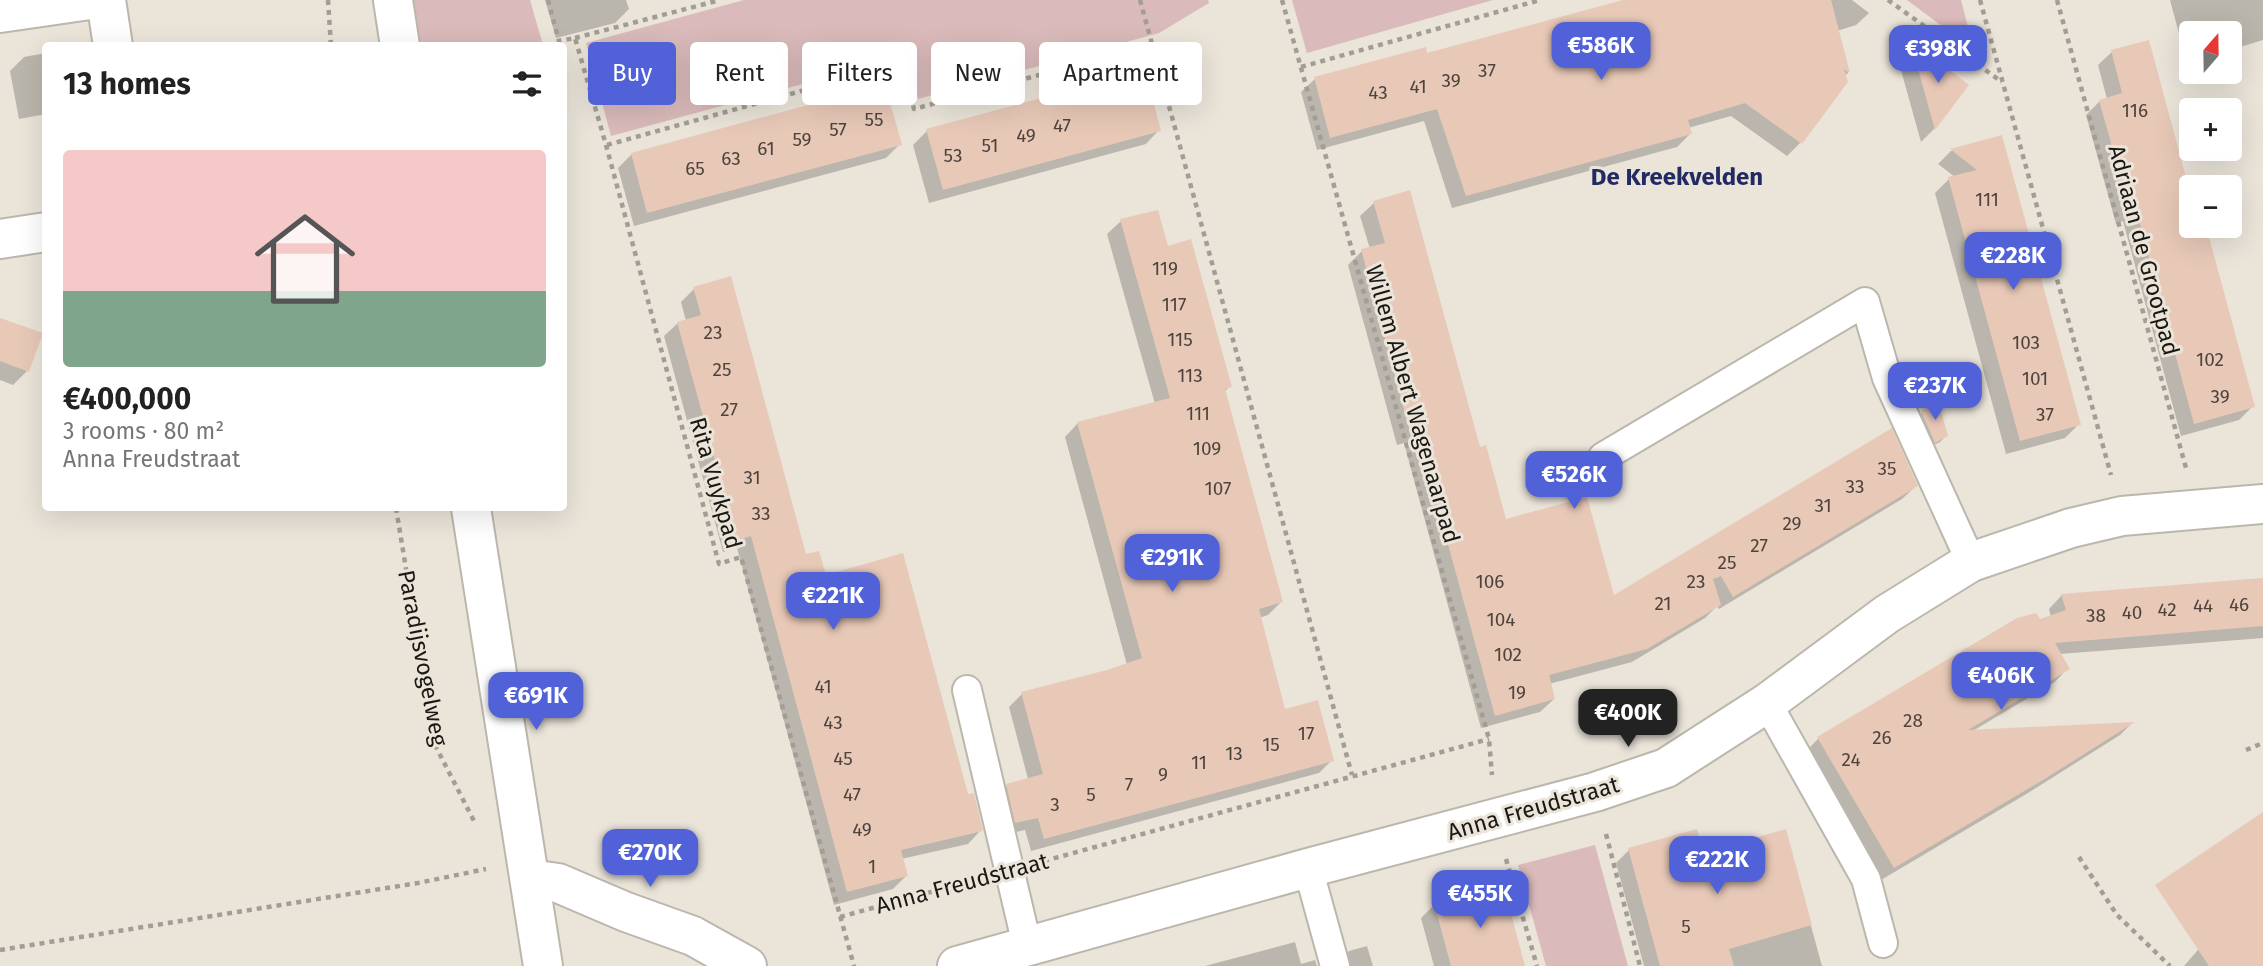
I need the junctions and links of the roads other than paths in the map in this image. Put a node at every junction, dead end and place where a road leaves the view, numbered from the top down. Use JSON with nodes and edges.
{"nodes":[{"id":1,"x":90,"y":0,"type":"edge"},
{"id":2,"x":106,"y":0,"type":"edge"},
{"id":3,"x":393,"y":0,"type":"edge"},
{"id":4,"x":0,"y":13,"type":"edge"},
{"id":5,"x":112,"y":42,"type":"edge"},
{"id":6,"x":399,"y":42,"type":"edge"},
{"id":7,"x":42,"y":233,"type":"edge"},
{"id":8,"x":0,"y":239,"type":"edge"},
{"id":9,"x":1603,"y":457,"type":"dead end"},
{"id":10,"x":2263,"y":504,"type":"edge"},
{"id":11,"x":471,"y":511,"type":"edge"},
{"id":12,"x":1971,"y":562,"type":"junction"},
{"id":13,"x":967,"y":690,"type":"dead end"},
{"id":14,"x":1767,"y":703,"type":"junction"},
{"id":15,"x":1308,"y":868,"type":"junction"},
{"id":16,"x":530,"y":879,"type":"junction"},
{"id":17,"x":1883,"y":943,"type":"dead end"},
{"id":18,"x":1027,"y":945,"type":"junction"},
{"id":19,"x":543,"y":966,"type":"edge"},
{"id":20,"x":747,"y":966,"type":"edge"},
{"id":21,"x":957,"y":966,"type":"edge"},
{"id":22,"x":1335,"y":966,"type":"edge"}],
"edges":[{"from":1,"to":4,"type":"street"},
{"from":2,"to":5,"type":"street"},
{"from":3,"to":6,"type":"street"},
{"from":7,"to":8,"type":"street"},
{"from":9,"to":12,"type":"lane"},
{"from":10,"to":12,"type":"street","name":"Anna Freudstraat"},
{"from":11,"to":16,"type":"street"},
{"from":12,"to":14,"type":"street","name":"Anna Freudstraat"},
{"from":13,"to":18,"type":"lane"},
{"from":14,"to":15,"type":"street","name":"Anna Freudstraat"},
{"from":14,"to":17,"type":"lane"},
{"from":15,"to":18,"type":"street","name":"Anna Freudstraat"},
{"from":15,"to":22,"type":"lane"},
{"from":16,"to":19,"type":"street"},
{"from":16,"to":20,"type":"street"},
{"from":18,"to":21,"type":"street","name":"Anna Freudstraat"}]}
